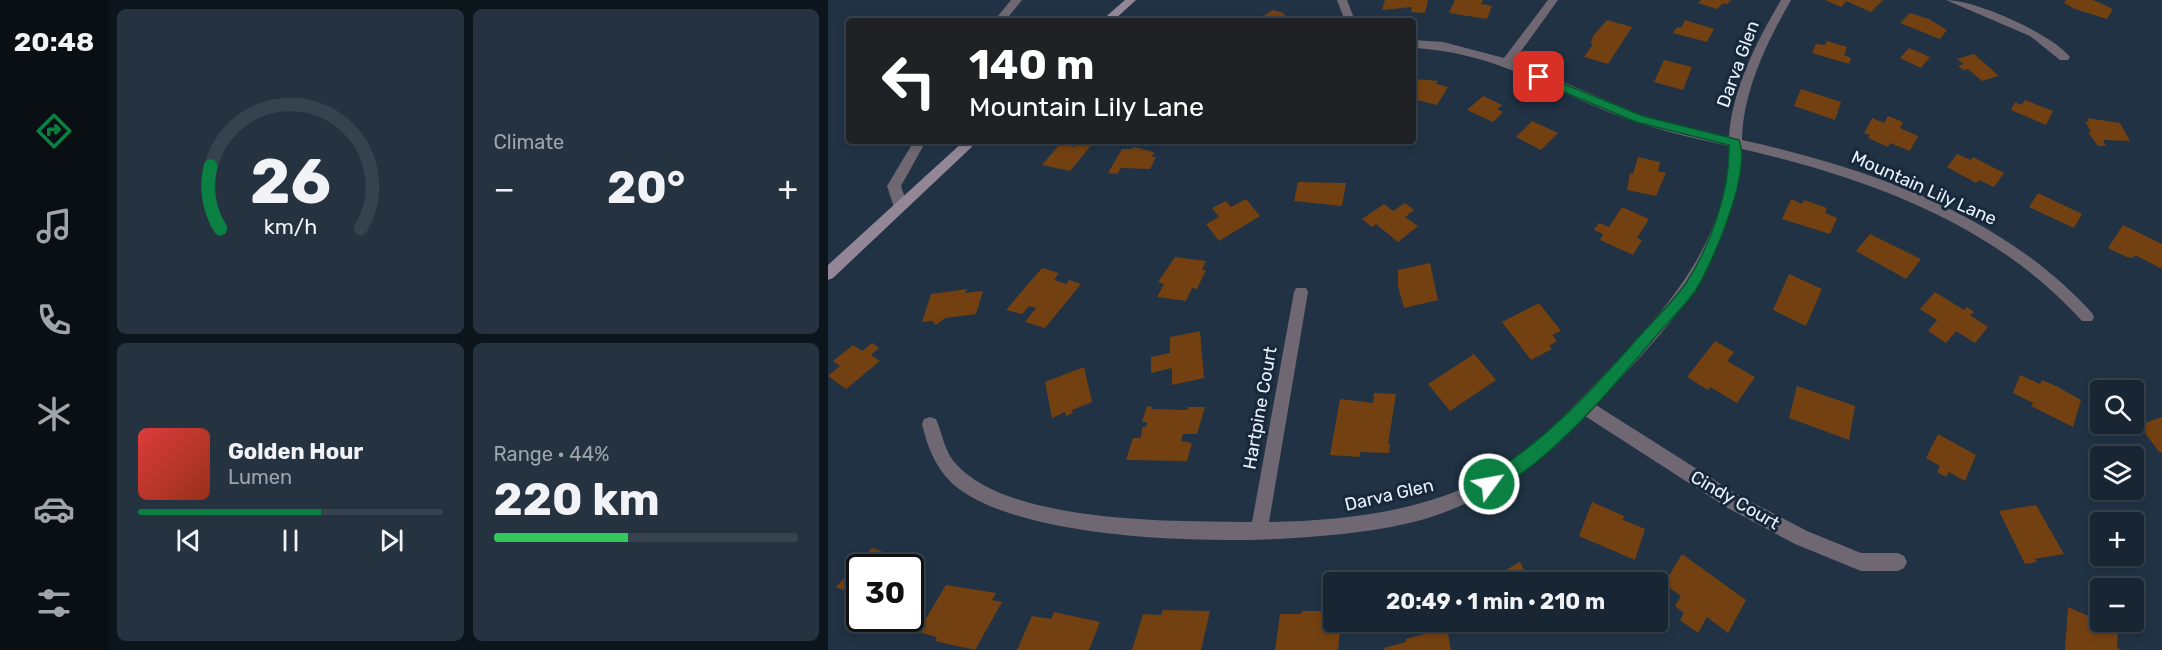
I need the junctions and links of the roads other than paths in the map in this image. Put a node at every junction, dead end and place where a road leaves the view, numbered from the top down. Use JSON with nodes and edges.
{"nodes":[{"id":1,"x":1017,"y":0,"type":"edge"},
{"id":2,"x":1131,"y":0,"type":"edge"},
{"id":3,"x":1342,"y":0,"type":"edge"},
{"id":4,"x":1553,"y":0,"type":"edge"},
{"id":5,"x":1786,"y":0,"type":"edge"},
{"id":6,"x":1951,"y":0,"type":"edge"},
{"id":7,"x":1002,"y":18,"type":"edge"},
{"id":8,"x":1110,"y":18,"type":"edge"},
{"id":9,"x":1349,"y":18,"type":"edge"},
{"id":10,"x":1416,"y":44,"type":"edge"},
{"id":11,"x":2064,"y":57,"type":"dead end"},
{"id":12,"x":1507,"y":62,"type":"junction"},
{"id":13,"x":1735,"y":142,"type":"junction"},
{"id":14,"x":918,"y":144,"type":"edge"},
{"id":15,"x":969,"y":144,"type":"edge"},
{"id":16,"x":901,"y":207,"type":"junction"},
{"id":17,"x":828,"y":274,"type":"edge"},
{"id":18,"x":1301,"y":292,"type":"dead end"},
{"id":19,"x":2087,"y":317,"type":"dead end"},
{"id":20,"x":1583,"y":406,"type":"junction"},
{"id":21,"x":930,"y":424,"type":"dead end"},
{"id":22,"x":1259,"y":531,"type":"junction"},
{"id":23,"x":1898,"y":562,"type":"dead end"}],
"edges":[{"from":1,"to":7,"type":"street"},
{"from":2,"to":8,"type":"main road"},
{"from":3,"to":9,"type":"street"},
{"from":4,"to":12,"type":"street"},
{"from":5,"to":13,"type":"street","name":"Darva Glen"},
{"from":6,"to":11,"type":"street"},
{"from":10,"to":12,"type":"street","name":"Mountain Lily Lane"},
{"from":12,"to":13,"type":"street","name":"Mountain Lily Lane"},
{"from":13,"to":19,"type":"street","name":"Mountain Lily Lane"},
{"from":13,"to":20,"type":"street","name":"Darva Glen"},
{"from":14,"to":16,"type":"street"},
{"from":15,"to":16,"type":"main road"},
{"from":16,"to":17,"type":"main road"},
{"from":18,"to":22,"type":"street","name":"Hartpine Court"},
{"from":20,"to":22,"type":"street","name":"Darva Glen"},
{"from":20,"to":23,"type":"street","name":"Cindy Court"},
{"from":21,"to":22,"type":"street","name":"Darva Glen"}]}
